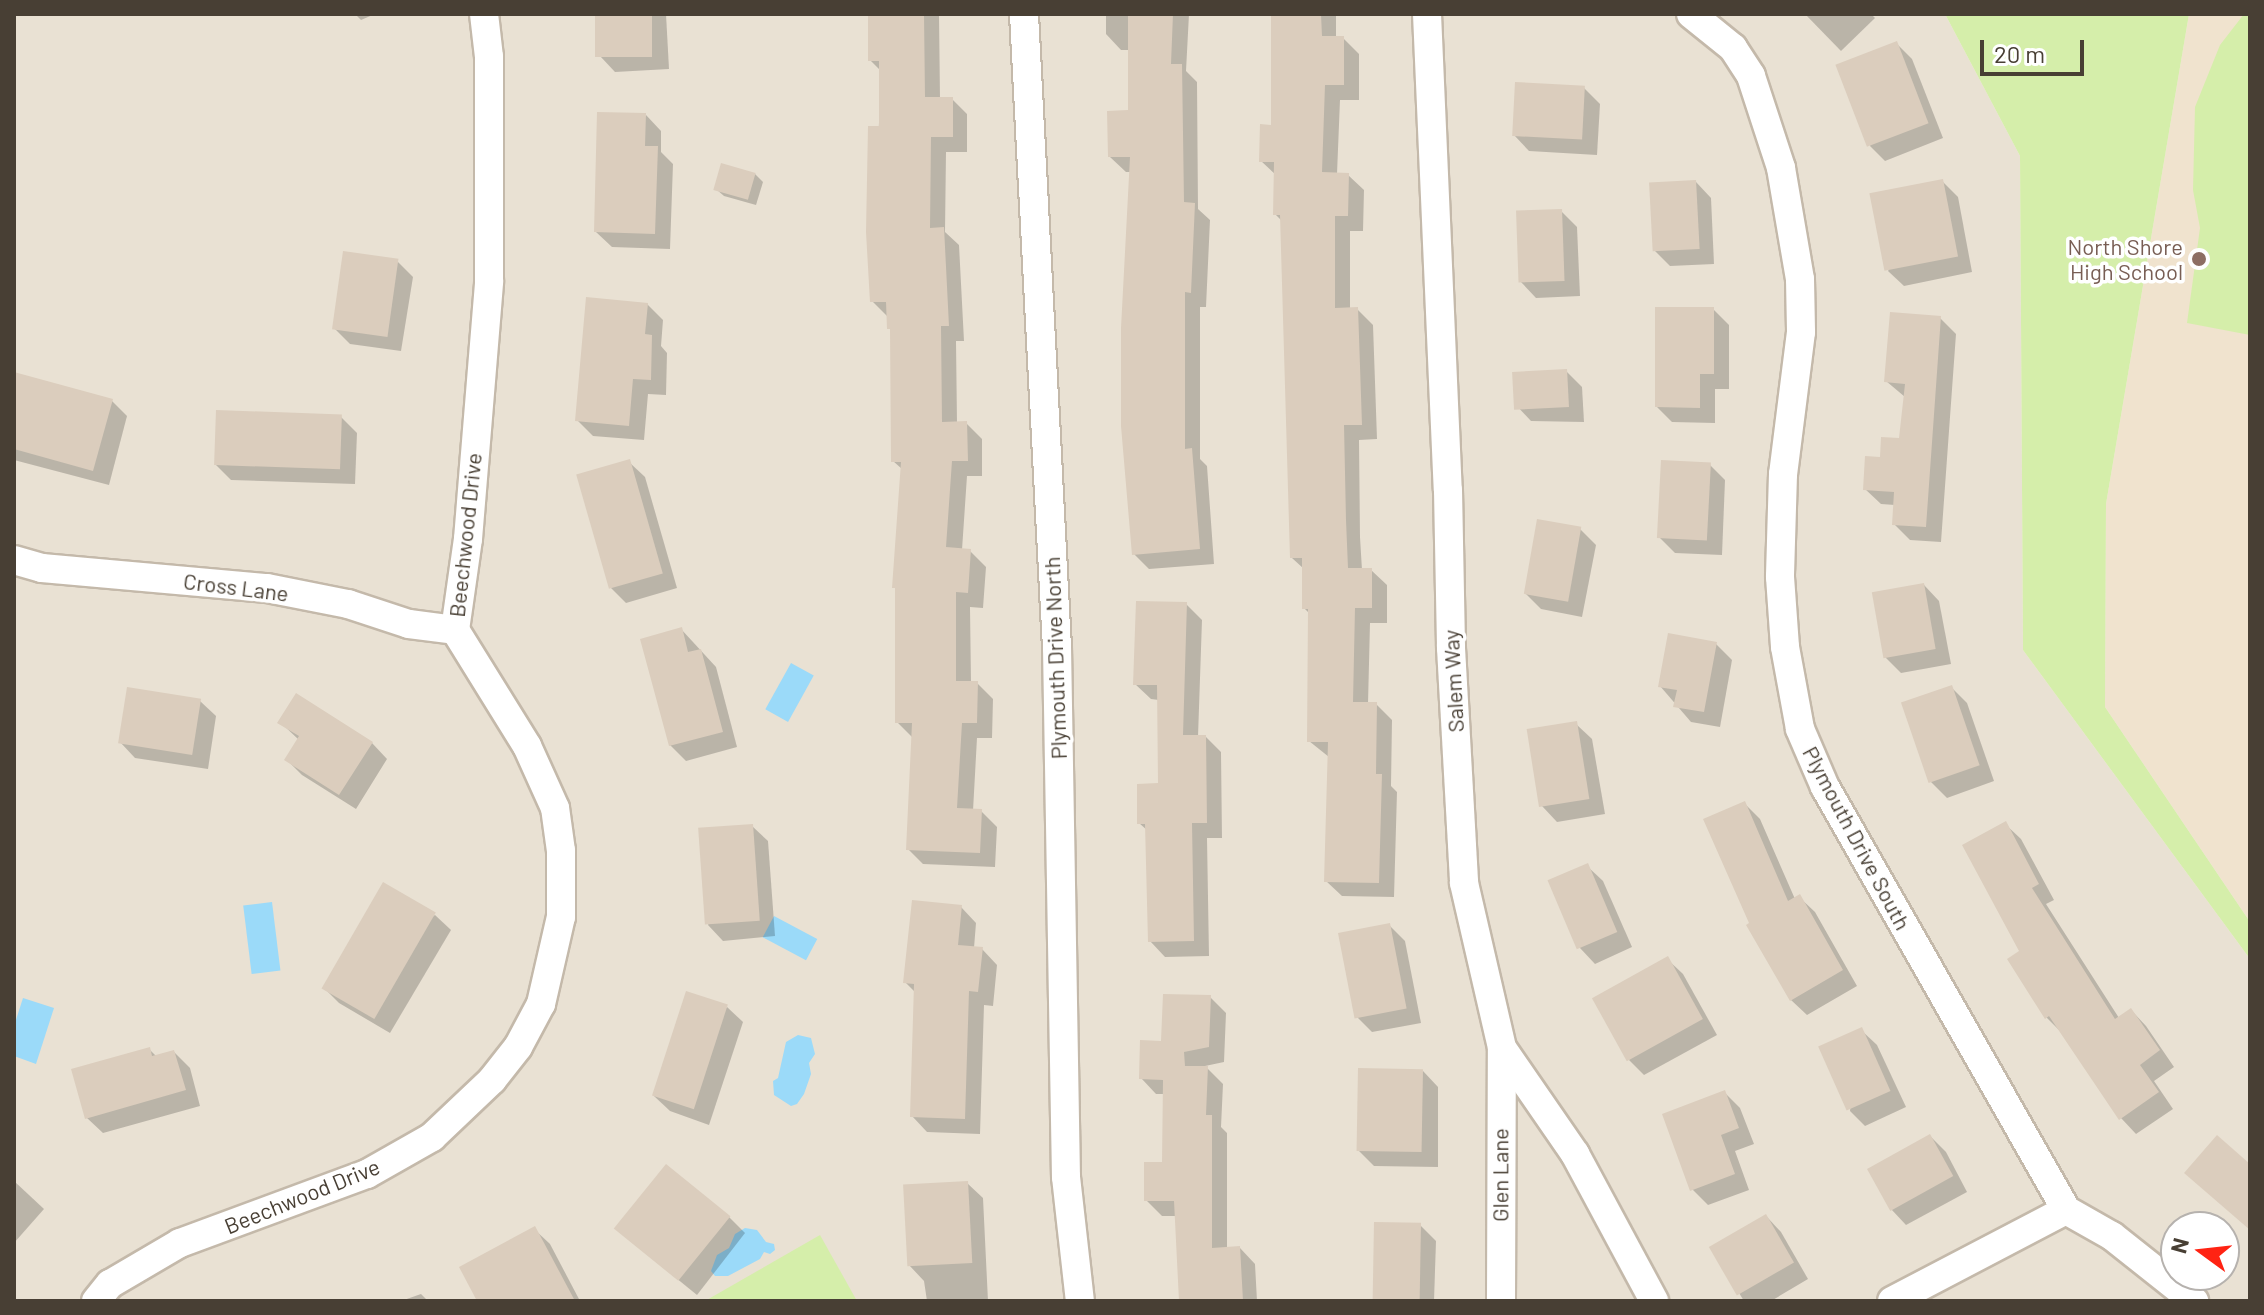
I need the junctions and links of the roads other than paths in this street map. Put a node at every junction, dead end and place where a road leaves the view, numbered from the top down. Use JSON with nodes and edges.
{"nodes":[{"id":1,"x":484,"y":14,"type":"edge"},
{"id":2,"x":1024,"y":14,"type":"edge"},
{"id":3,"x":1427,"y":14,"type":"edge"},
{"id":4,"x":1691,"y":14,"type":"edge"},
{"id":5,"x":14,"y":560,"type":"edge"},
{"id":6,"x":455,"y":630,"type":"junction"},
{"id":7,"x":1502,"y":1048,"type":"junction"},
{"id":8,"x":2066,"y":1210,"type":"junction"},
{"id":9,"x":96,"y":1301,"type":"edge"},
{"id":10,"x":1080,"y":1301,"type":"edge"},
{"id":11,"x":1501,"y":1301,"type":"edge"},
{"id":12,"x":1654,"y":1301,"type":"edge"},
{"id":13,"x":1892,"y":1301,"type":"edge"},
{"id":14,"x":2194,"y":1301,"type":"edge"}],
"edges":[{"from":1,"to":6,"type":"street","name":"Beechwood Drive"},
{"from":2,"to":10,"type":"street","name":"Plymouth Drive North"},
{"from":3,"to":7,"type":"street","name":"Salem Way"},
{"from":4,"to":8,"type":"street","name":"Plymouth Drive South"},
{"from":5,"to":6,"type":"street","name":"Cross Lane"},
{"from":6,"to":9,"type":"street","name":"Beechwood Drive"},
{"from":7,"to":11,"type":"street","name":"Glen Lane"},
{"from":7,"to":12,"type":"street","name":"Salem Way"},
{"from":8,"to":13,"type":"street"},
{"from":8,"to":14,"type":"street"}]}
